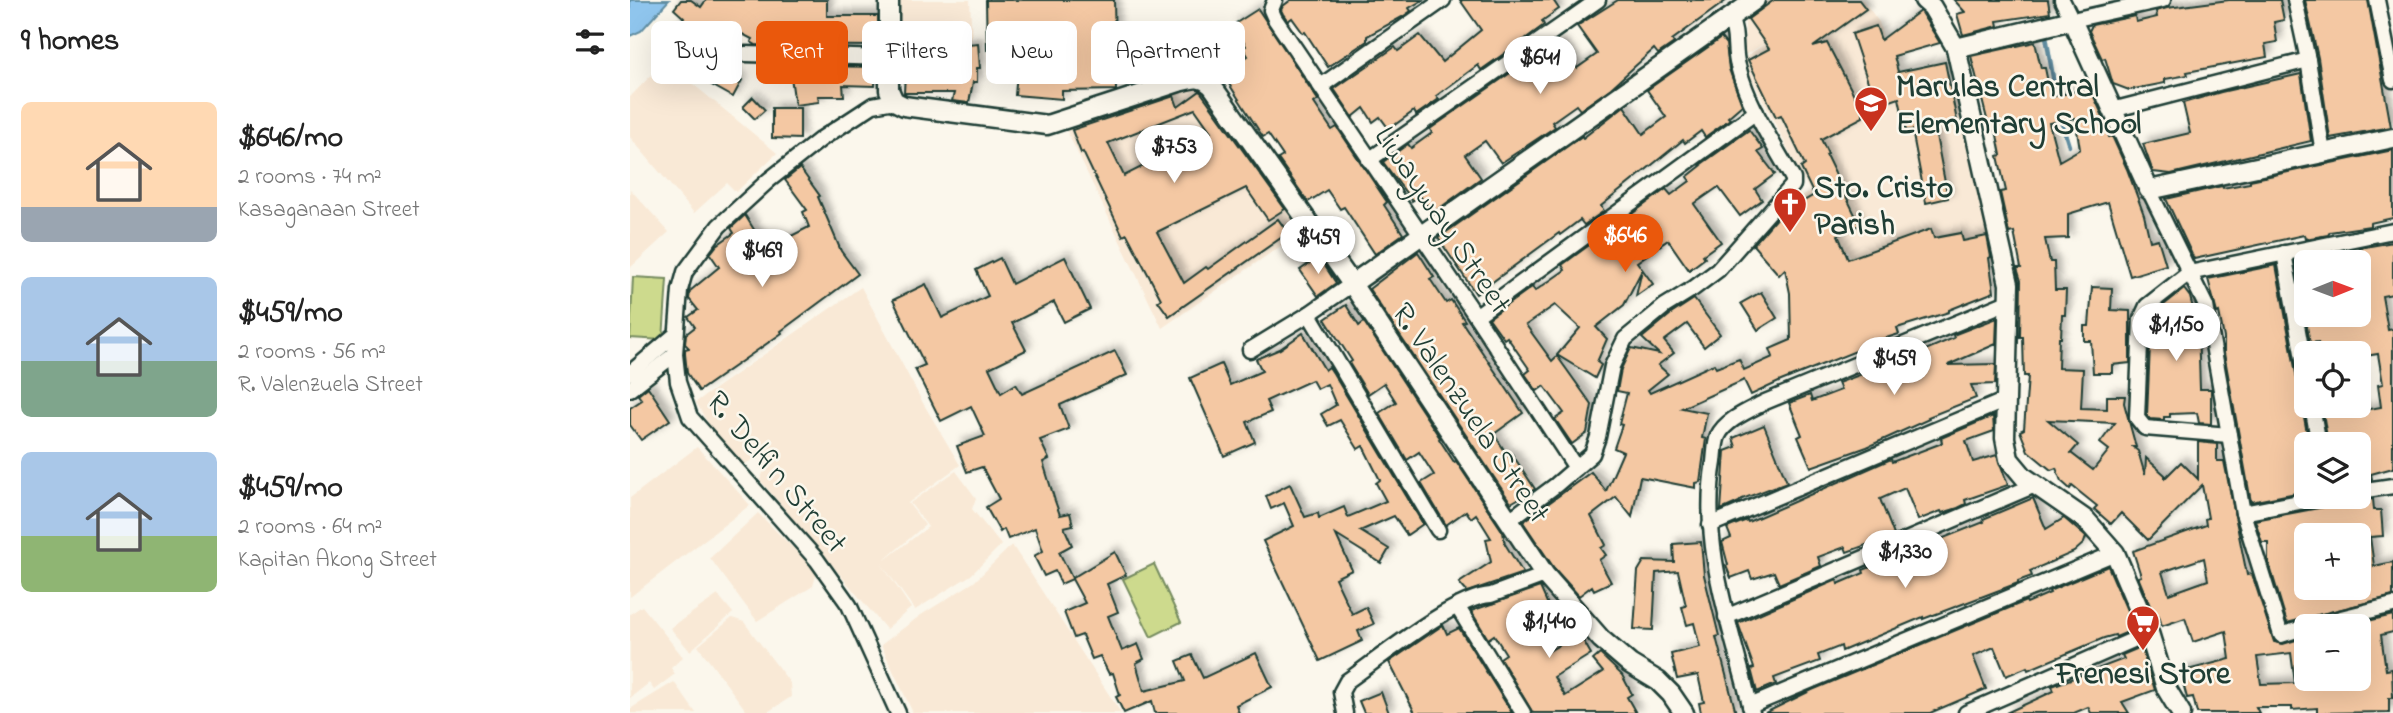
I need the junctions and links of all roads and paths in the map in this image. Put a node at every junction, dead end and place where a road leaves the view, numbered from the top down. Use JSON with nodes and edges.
{"nodes":[{"id":1,"x":889,"y":0,"type":"edge"},
{"id":2,"x":1275,"y":0,"type":"edge"},
{"id":3,"x":1443,"y":0,"type":"edge"},
{"id":4,"x":1598,"y":0,"type":"edge"},
{"id":5,"x":1924,"y":0,"type":"edge"},
{"id":6,"x":2063,"y":0,"type":"edge"},
{"id":7,"x":2163,"y":0,"type":"edge"},
{"id":8,"x":2295,"y":0,"type":"edge"},
{"id":9,"x":2378,"y":0,"type":"edge"},
{"id":10,"x":1748,"y":2,"type":"edge"},
{"id":11,"x":1731,"y":18,"type":"junction"},
{"id":12,"x":2072,"y":20,"type":"junction"},
{"id":13,"x":889,"y":21,"type":"edge"},
{"id":14,"x":1956,"y":48,"type":"junction"},
{"id":15,"x":2390,"y":48,"type":"edge"},
{"id":16,"x":745,"y":54,"type":"dead end"},
{"id":17,"x":862,"y":57,"type":"edge"},
{"id":18,"x":2308,"y":60,"type":"junction"},
{"id":19,"x":2393,"y":80,"type":"edge"},
{"id":20,"x":889,"y":84,"type":"edge"},
{"id":21,"x":1321,"y":86,"type":"junction"},
{"id":22,"x":894,"y":101,"type":"junction"},
{"id":23,"x":2112,"y":110,"type":"junction"},
{"id":24,"x":1756,"y":111,"type":"junction"},
{"id":25,"x":2393,"y":138,"type":"edge"},
{"id":26,"x":2323,"y":153,"type":"junction"},
{"id":27,"x":1369,"y":160,"type":"junction"},
{"id":28,"x":2149,"y":190,"type":"junction"},
{"id":29,"x":2393,"y":231,"type":"edge"},
{"id":30,"x":1420,"y":235,"type":"junction"},
{"id":31,"x":2284,"y":253,"type":"junction"},
{"id":32,"x":2189,"y":273,"type":"junction"},
{"id":33,"x":1352,"y":284,"type":"junction"},
{"id":34,"x":2010,"y":301,"type":"junction"},
{"id":35,"x":1309,"y":314,"type":"junction"},
{"id":36,"x":1476,"y":316,"type":"junction"},
{"id":37,"x":675,"y":335,"type":"junction"},
{"id":38,"x":2300,"y":341,"type":"edge"},
{"id":39,"x":1250,"y":350,"type":"dead end"},
{"id":40,"x":675,"y":354,"type":"junction"},
{"id":41,"x":630,"y":373,"type":"edge"},
{"id":42,"x":630,"y":388,"type":"edge"},
{"id":43,"x":2006,"y":400,"type":"junction"},
{"id":44,"x":2229,"y":435,"type":"junction"},
{"id":45,"x":1576,"y":468,"type":"junction"},
{"id":46,"x":2035,"y":485,"type":"junction"},
{"id":47,"x":2393,"y":486,"type":"edge"},
{"id":48,"x":2371,"y":489,"type":"edge"},
{"id":49,"x":2294,"y":503,"type":"edge"},
{"id":50,"x":2243,"y":513,"type":"junction"},
{"id":51,"x":1508,"y":521,"type":"junction"},
{"id":52,"x":1710,"y":525,"type":"junction"},
{"id":53,"x":1438,"y":530,"type":"dead end"},
{"id":54,"x":2115,"y":553,"type":"junction"},
{"id":55,"x":1545,"y":575,"type":"junction"},
{"id":56,"x":2393,"y":605,"type":"edge"},
{"id":57,"x":1457,"y":606,"type":"junction"},
{"id":58,"x":2358,"y":614,"type":"edge"},
{"id":59,"x":1726,"y":617,"type":"junction"},
{"id":60,"x":2294,"y":631,"type":"edge"},
{"id":61,"x":2149,"y":633,"type":"junction"},
{"id":62,"x":2178,"y":708,"type":"edge"},
{"id":63,"x":1751,"y":709,"type":"edge"},
{"id":64,"x":898,"y":713,"type":"edge"},
{"id":65,"x":1345,"y":713,"type":"edge"},
{"id":66,"x":1523,"y":713,"type":"edge"},
{"id":67,"x":1684,"y":713,"type":"edge"},
{"id":68,"x":1966,"y":713,"type":"edge"},
{"id":69,"x":2159,"y":713,"type":"edge"}],
"edges":[{"from":1,"to":13,"type":"street"},
{"from":2,"to":21,"type":"street","name":"Liwayway Street"},
{"from":3,"to":21,"type":"street"},
{"from":4,"to":27,"type":"street"},
{"from":5,"to":14,"type":"street"},
{"from":6,"to":12,"type":"street"},
{"from":7,"to":12,"type":"street"},
{"from":8,"to":18,"type":"street"},
{"from":9,"to":15,"type":"street"},
{"from":10,"to":11,"type":"street"},
{"from":11,"to":24,"type":"street"},
{"from":11,"to":30,"type":"street"},
{"from":12,"to":14,"type":"street"},
{"from":12,"to":23,"type":"street"},
{"from":14,"to":34,"type":"street"},
{"from":15,"to":19,"type":"street"},
{"from":16,"to":17,"type":"street"},
{"from":18,"to":23,"type":"street"},
{"from":18,"to":26,"type":"street"},
{"from":20,"to":22,"type":"street"},
{"from":21,"to":27,"type":"street","name":"Liwayway Street"},
{"from":22,"to":33,"type":"street","name":"R. Valenzuela Street"},
{"from":22,"to":37,"type":"street","name":"R. Delfin Street"},
{"from":23,"to":28,"type":"street"},
{"from":24,"to":36,"type":"street"},
{"from":24,"to":45,"type":"street"},
{"from":25,"to":26,"type":"street"},
{"from":26,"to":28,"type":"street"},
{"from":27,"to":30,"type":"street","name":"Liwayway Street"},
{"from":28,"to":32,"type":"street"},
{"from":29,"to":31,"type":"street"},
{"from":30,"to":33,"type":"street"},
{"from":30,"to":36,"type":"street","name":"Liwayway Street"},
{"from":31,"to":32,"type":"street"},
{"from":31,"to":38,"type":"street"},
{"from":32,"to":44,"type":"street"},
{"from":32,"to":44,"type":"street"},
{"from":33,"to":35,"type":"street"},
{"from":33,"to":51,"type":"street","name":"R. Valenzuela Street"},
{"from":34,"to":43,"type":"street"},
{"from":34,"to":52,"type":"street"},
{"from":35,"to":39,"type":"street"},
{"from":35,"to":53,"type":"street"},
{"from":36,"to":45,"type":"street","name":"Liwayway Street"},
{"from":37,"to":40,"type":"street","name":"R. Delfin Street"},
{"from":37,"to":41,"type":"street"},
{"from":40,"to":42,"type":"street"},
{"from":40,"to":64,"type":"street","name":"R. Delfin Street"},
{"from":43,"to":46,"type":"street"},
{"from":43,"to":52,"type":"street"},
{"from":44,"to":50,"type":"street"},
{"from":45,"to":51,"type":"street"},
{"from":46,"to":54,"type":"street"},
{"from":46,"to":59,"type":"street"},
{"from":47,"to":48,"type":"street"},
{"from":49,"to":50,"type":"street"},
{"from":50,"to":60,"type":"street"},
{"from":51,"to":55,"type":"street","name":"R. Valenzuela Street"},
{"from":52,"to":59,"type":"street"},
{"from":54,"to":61,"type":"street"},
{"from":54,"to":63,"type":"street"},
{"from":55,"to":57,"type":"street"},
{"from":55,"to":67,"type":"street","name":"R. Valenzuela Street"},
{"from":56,"to":58,"type":"street"},
{"from":57,"to":65,"type":"street"},
{"from":57,"to":66,"type":"street"},
{"from":59,"to":63,"type":"street"},
{"from":61,"to":62,"type":"street"},
{"from":61,"to":68,"type":"street"},
{"from":62,"to":69,"type":"street"}]}
